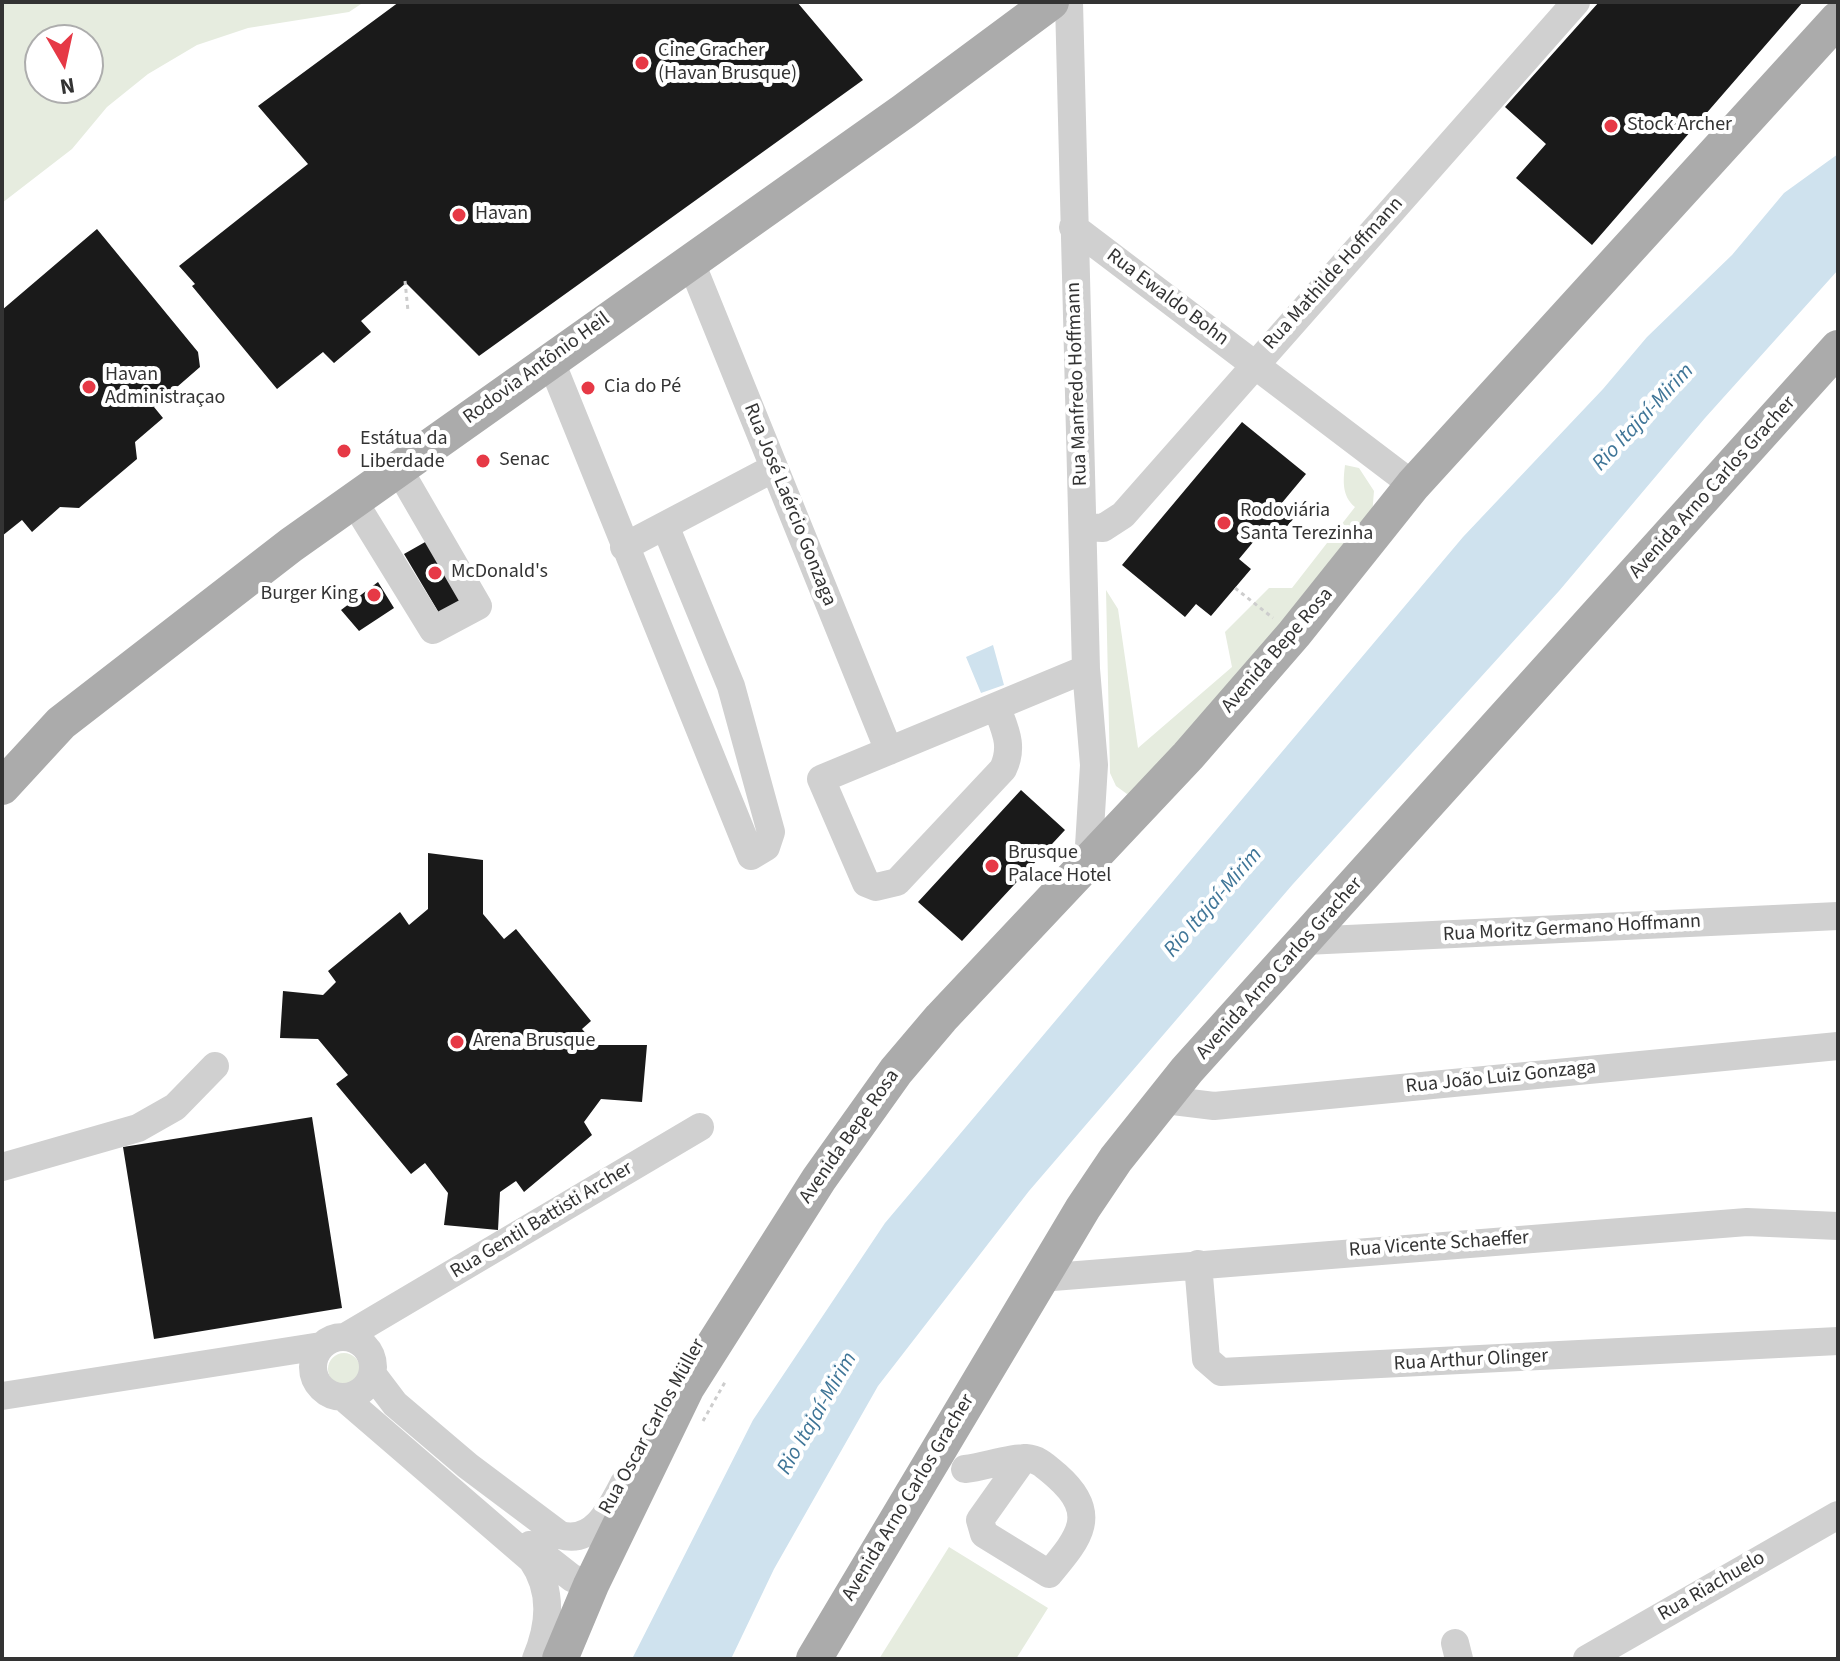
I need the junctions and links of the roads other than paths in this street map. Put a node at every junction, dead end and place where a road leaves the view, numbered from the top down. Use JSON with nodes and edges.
{"nodes":[{"id":1,"x":1051,"y":2,"type":"edge"},
{"id":2,"x":1069,"y":2,"type":"edge"},
{"id":3,"x":1576,"y":2,"type":"edge"},
{"id":4,"x":1838,"y":19,"type":"edge"},
{"id":5,"x":1073,"y":227,"type":"junction"},
{"id":6,"x":690,"y":260,"type":"junction"},
{"id":7,"x":1838,"y":348,"type":"edge"},
{"id":8,"x":550,"y":359,"type":"junction"},
{"id":9,"x":1255,"y":363,"type":"junction"},
{"id":10,"x":398,"y":468,"type":"junction"},
{"id":11,"x":774,"y":468,"type":"junction"},
{"id":12,"x":1413,"y":485,"type":"junction"},
{"id":13,"x":353,"y":500,"type":"junction"},
{"id":14,"x":1083,"y":527,"type":"junction"},
{"id":15,"x":666,"y":528,"type":"junction"},
{"id":16,"x":624,"y":547,"type":"junction"},
{"id":17,"x":1086,"y":669,"type":"junction"},
{"id":18,"x":997,"y":708,"type":"junction"},
{"id":19,"x":889,"y":751,"type":"junction"},
{"id":20,"x":1094,"y":765,"type":"junction"},
{"id":21,"x":2,"y":787,"type":"edge"},
{"id":22,"x":1146,"y":801,"type":"junction"},
{"id":23,"x":1088,"y":862,"type":"junction"},
{"id":24,"x":1838,"y":916,"type":"edge"},
{"id":25,"x":1305,"y":941,"type":"junction"},
{"id":26,"x":1838,"y":1046,"type":"edge"},
{"id":27,"x":215,"y":1066,"type":"dead end"},
{"id":28,"x":1165,"y":1100,"type":"junction"},
{"id":29,"x":700,"y":1127,"type":"dead end"},
{"id":30,"x":2,"y":1167,"type":"edge"},
{"id":31,"x":1838,"y":1226,"type":"edge"},
{"id":32,"x":771,"y":1256,"type":"junction"},
{"id":33,"x":1198,"y":1264,"type":"junction"},
{"id":34,"x":1040,"y":1278,"type":"junction"},
{"id":35,"x":743,"y":1303,"type":"junction"},
{"id":36,"x":1838,"y":1341,"type":"edge"},
{"id":37,"x":344,"y":1343,"type":"junction"},
{"id":38,"x":246,"y":1359,"type":"junction"},
{"id":39,"x":314,"y":1375,"type":"junction"},
{"id":40,"x":373,"y":1375,"type":"junction"},
{"id":41,"x":2,"y":1396,"type":"edge"},
{"id":42,"x":344,"y":1398,"type":"junction"},
{"id":43,"x":376,"y":1426,"type":"junction"},
{"id":44,"x":1024,"y":1458,"type":"junction"},
{"id":45,"x":950,"y":1462,"type":"junction"},
{"id":46,"x":998,"y":1493,"type":"junction"},
{"id":47,"x":644,"y":1512,"type":"junction"},
{"id":48,"x":1838,"y":1515,"type":"edge"},
{"id":49,"x":591,"y":1585,"type":"junction"},
{"id":50,"x":1601,"y":1655,"type":"edge"},
{"id":51,"x":536,"y":1659,"type":"edge"},
{"id":52,"x":560,"y":1659,"type":"edge"},
{"id":53,"x":578,"y":1659,"type":"edge"},
{"id":54,"x":814,"y":1659,"type":"edge"}],
"edges":[{"from":1,"to":6,"type":"main road","name":"Rodovia Antônio Heil"},
{"from":2,"to":5,"type":"street","name":"Rua Manfredo Hoffmann"},
{"from":3,"to":9,"type":"street","name":"Rua Mathilde Hoffmann"},
{"from":4,"to":12,"type":"main road","name":"Avenida Bepe Rosa"},
{"from":5,"to":9,"type":"street","name":"Rua Ewaldo Bohn"},
{"from":5,"to":14,"type":"street","name":"Rua Manfredo Hoffmann"},
{"from":6,"to":8,"type":"main road","name":"Rodovia Antônio Heil"},
{"from":6,"to":11,"type":"street","name":"Rua José Laércio Gonzaga"},
{"from":7,"to":25,"type":"main road","name":"Avenida Arno Carlos Gracher"},
{"from":8,"to":10,"type":"main road","name":"Rodovia Antônio Heil"},
{"from":8,"to":16,"type":"street"},
{"from":9,"to":12,"type":"street","name":"Rua Ewaldo Bohn"},
{"from":9,"to":14,"type":"street","name":"Rua Mathilde Hoffmann"},
{"from":10,"to":13,"type":"main road","name":"Rodovia Antônio Heil"},
{"from":10,"to":13,"type":"street"},
{"from":11,"to":15,"type":"street"},
{"from":11,"to":19,"type":"street","name":"Rua José Laércio Gonzaga"},
{"from":12,"to":22,"type":"main road","name":"Avenida Bepe Rosa"},
{"from":13,"to":21,"type":"main road","name":"Rodovia Antônio Heil"},
{"from":14,"to":17,"type":"street","name":"Rua Manfredo Hoffmann"},
{"from":15,"to":16,"type":"street"},
{"from":15,"to":16,"type":"street"},
{"from":17,"to":18,"type":"street"},
{"from":17,"to":20,"type":"street","name":"Rua Manfredo Hoffmann"},
{"from":18,"to":19,"type":"street"},
{"from":18,"to":19,"type":"street"},
{"from":20,"to":22,"type":"street","name":"Rua Manfredo Hoffmann"},
{"from":20,"to":23,"type":"street","name":"Rua Manfredo Hoffmann"},
{"from":22,"to":23,"type":"main road","name":"Avenida Bepe Rosa"},
{"from":23,"to":32,"type":"main road","name":"Avenida Bepe Rosa"},
{"from":24,"to":25,"type":"street","name":"Rua Moritz Germano Hoffmann"},
{"from":25,"to":28,"type":"main road","name":"Avenida Arno Carlos Gracher"},
{"from":26,"to":28,"type":"street","name":"Rua João Luiz Gonzaga"},
{"from":27,"to":30,"type":"street"},
{"from":28,"to":34,"type":"main road","name":"Avenida Arno Carlos Gracher"},
{"from":29,"to":37,"type":"street","name":"Rua Gentil Battisti Archer"},
{"from":31,"to":33,"type":"street","name":"Rua Vicente Schaeffer"},
{"from":32,"to":35,"type":"main road","name":"Avenida Bepe Rosa"},
{"from":32,"to":40,"type":"street","name":"Rua Oscar Carlos Müller"},
{"from":33,"to":34,"type":"street","name":"Rua Vicente Schaeffer"},
{"from":33,"to":36,"type":"street","name":"Rua Arthur Olinger"},
{"from":34,"to":45,"type":"main road","name":"Avenida Arno Carlos Gracher"},
{"from":35,"to":47,"type":"main road","name":"Avenida Bepe Rosa"},
{"from":35,"to":49,"type":"main road","name":"Avenida Bepe Rosa"},
{"from":37,"to":38,"type":"street"},
{"from":37,"to":39,"type":"street"},
{"from":37,"to":40,"type":"street"},
{"from":38,"to":39,"type":"street"},
{"from":38,"to":41,"type":"street"},
{"from":39,"to":42,"type":"street"},
{"from":40,"to":42,"type":"street"},
{"from":42,"to":43,"type":"street"},
{"from":43,"to":49,"type":"street"},
{"from":43,"to":51,"type":"street"},
{"from":44,"to":45,"type":"street"},
{"from":44,"to":46,"type":"street"},
{"from":44,"to":46,"type":"street"},
{"from":45,"to":46,"type":"street"},
{"from":45,"to":54,"type":"main road","name":"Avenida Arno Carlos Gracher"},
{"from":47,"to":49,"type":"main road","name":"Rua Oscar Carlos Müller"},
{"from":47,"to":53,"type":"main road","name":"Avenida Bepe Rosa"},
{"from":48,"to":50,"type":"street","name":"Rua Riachuelo"},
{"from":49,"to":52,"type":"main road","name":"Avenida Bepe Rosa"}]}
